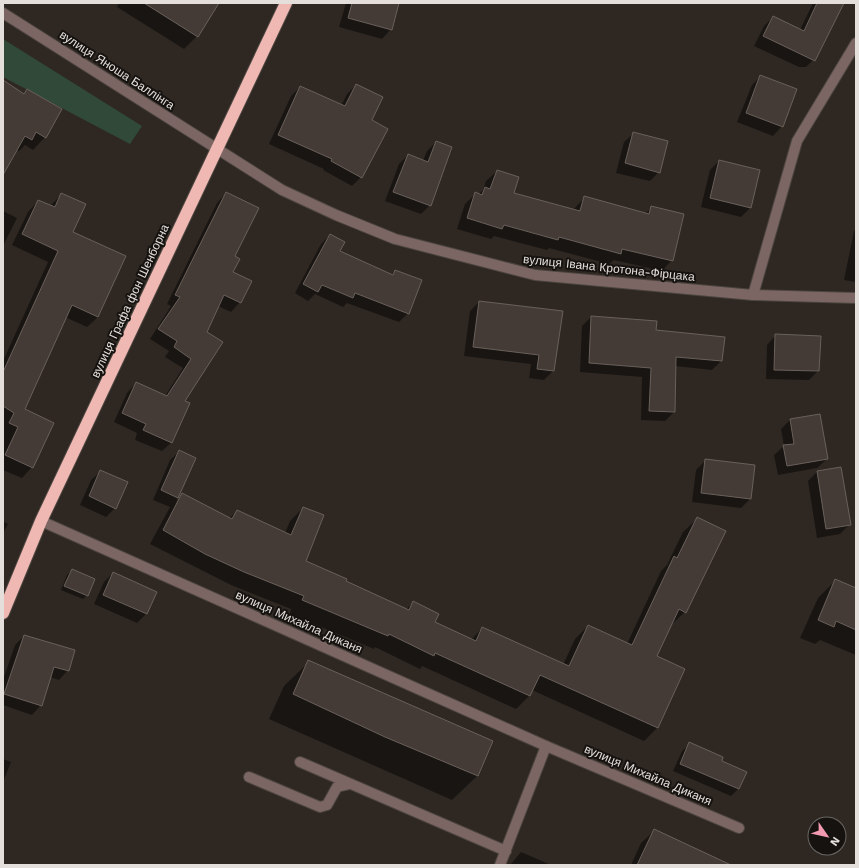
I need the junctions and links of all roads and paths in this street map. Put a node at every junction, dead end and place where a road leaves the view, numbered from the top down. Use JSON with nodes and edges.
{"nodes":[{"id":1,"x":286,"y":3,"type":"edge"},
{"id":2,"x":3,"y":13,"type":"edge"},
{"id":3,"x":856,"y":43,"type":"edge"},
{"id":4,"x":217,"y":149,"type":"junction"},
{"id":5,"x":753,"y":296,"type":"junction"},
{"id":6,"x":856,"y":298,"type":"edge"},
{"id":7,"x":41,"y":521,"type":"junction"},
{"id":8,"x":3,"y":613,"type":"edge"},
{"id":9,"x":546,"y":746,"type":"junction"},
{"id":10,"x":300,"y":762,"type":"dead end"},
{"id":11,"x":248,"y":777,"type":"dead end"},
{"id":12,"x":350,"y":784,"type":"junction"},
{"id":13,"x":739,"y":828,"type":"dead end"},
{"id":14,"x":506,"y":851,"type":"junction"},
{"id":15,"x":500,"y":865,"type":"edge"}],
"edges":[{"from":1,"to":4,"type":"highway","name":"вулиця Графа фон Шенборна"},
{"from":2,"to":4,"type":"street","name":"вулиця Яноша Баллінга"},
{"from":3,"to":5,"type":"street"},
{"from":4,"to":5,"type":"street","name":"вулиця Івана Кротона-Фірцака"},
{"from":4,"to":7,"type":"highway","name":"вулиця Графа фон Шенборна"},
{"from":5,"to":6,"type":"street","name":"вулиця Івана Кротона-Фірцака"},
{"from":7,"to":8,"type":"highway","name":"вулиця Графа фон Шенборна"},
{"from":7,"to":9,"type":"street","name":"вулиця Михайла Диканя"},
{"from":9,"to":13,"type":"street","name":"вулиця Михайла Диканя"},
{"from":9,"to":14,"type":"street"},
{"from":10,"to":12,"type":"street"},
{"from":11,"to":12,"type":"street"},
{"from":12,"to":14,"type":"street"},
{"from":14,"to":15,"type":"street"}]}
